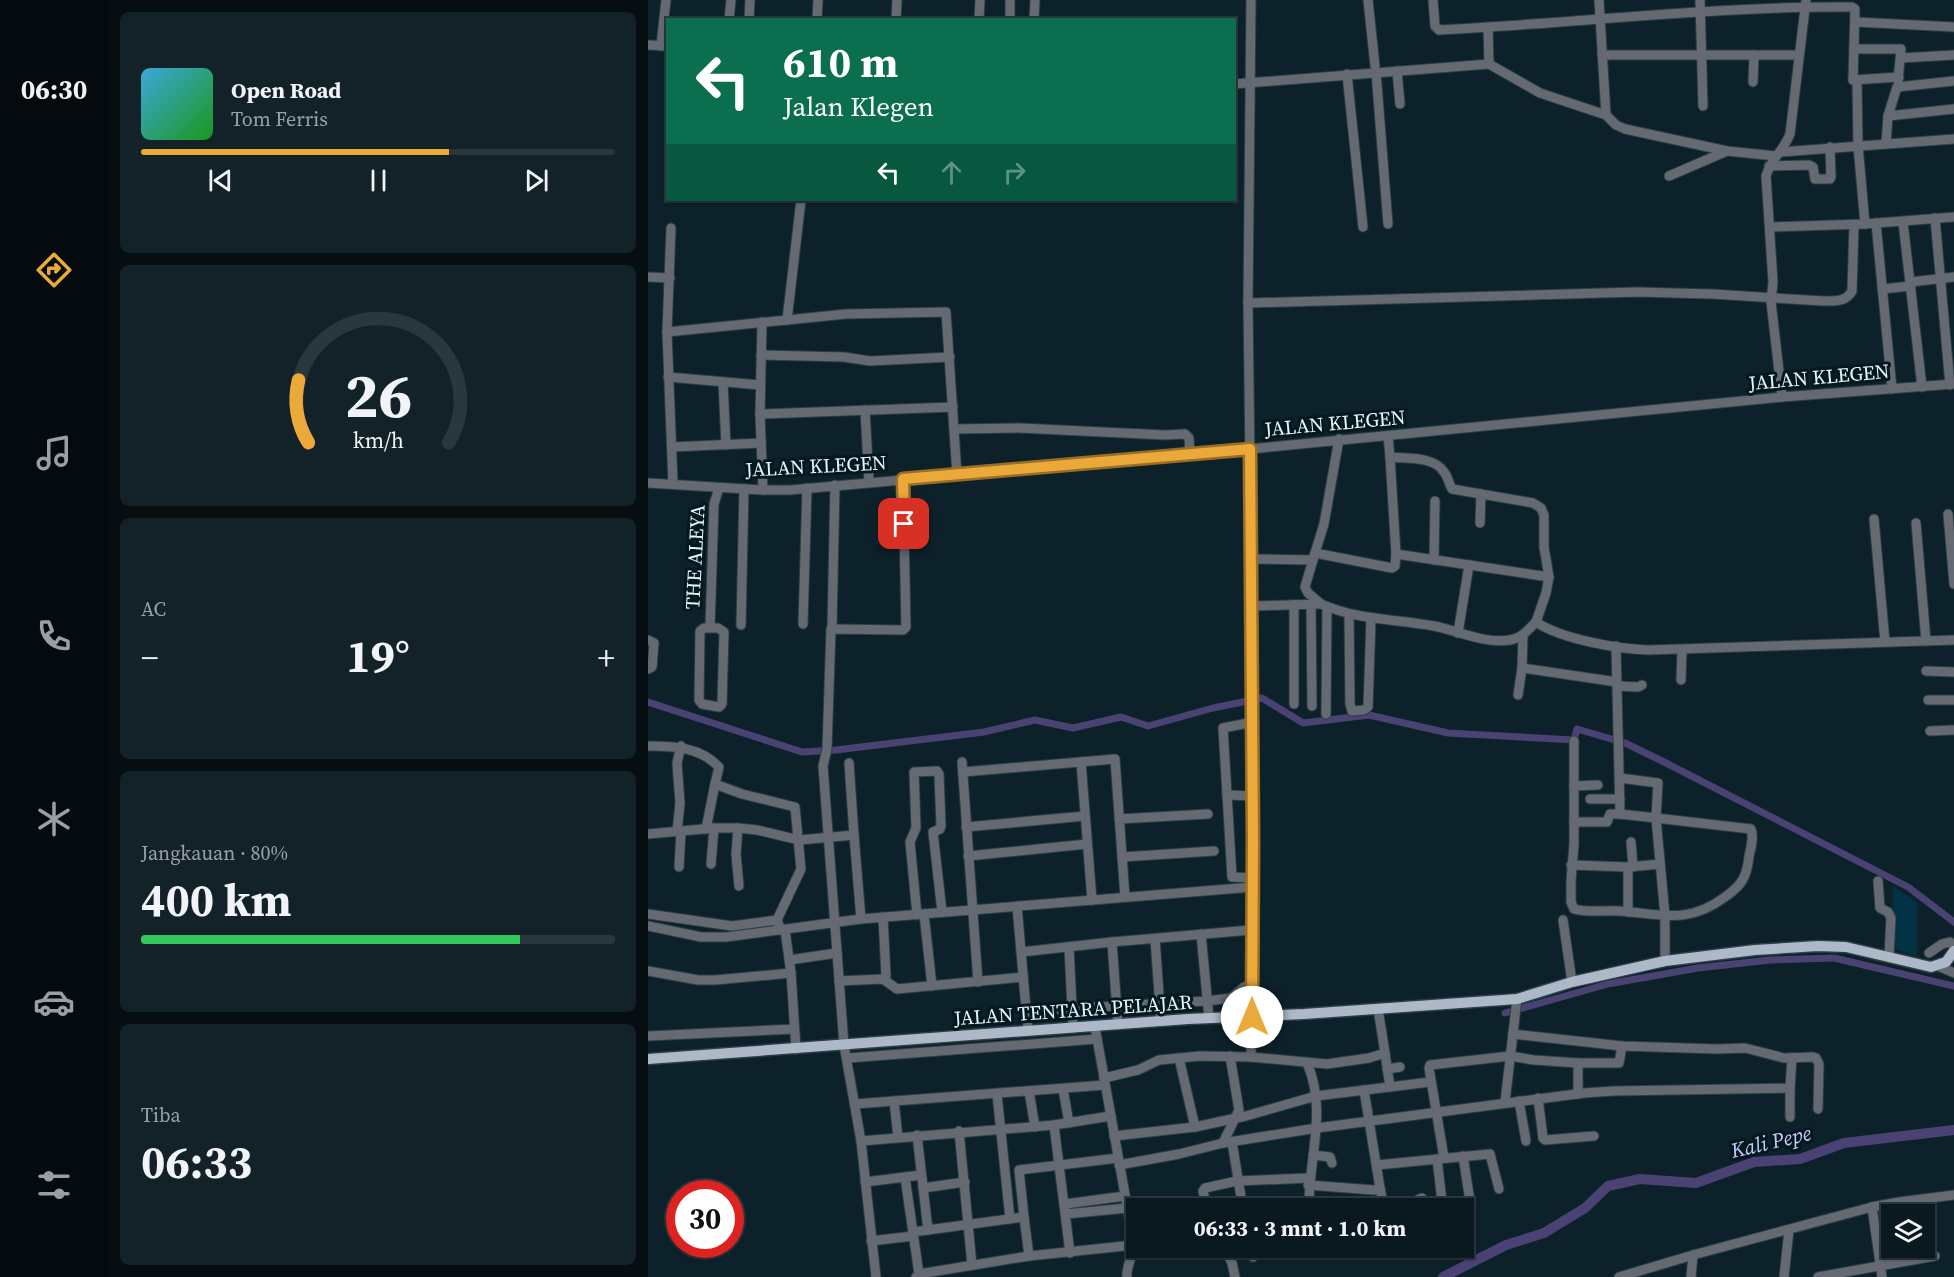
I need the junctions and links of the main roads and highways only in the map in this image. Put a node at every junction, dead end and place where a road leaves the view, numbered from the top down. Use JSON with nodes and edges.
{"nodes":[{"id":1,"x":1954,"y":951,"type":"edge"},
{"id":2,"x":648,"y":1059,"type":"edge"}],
"edges":[{"from":1,"to":2,"type":"main road","name":"JALAN TENTARA PELAJAR"}]}
